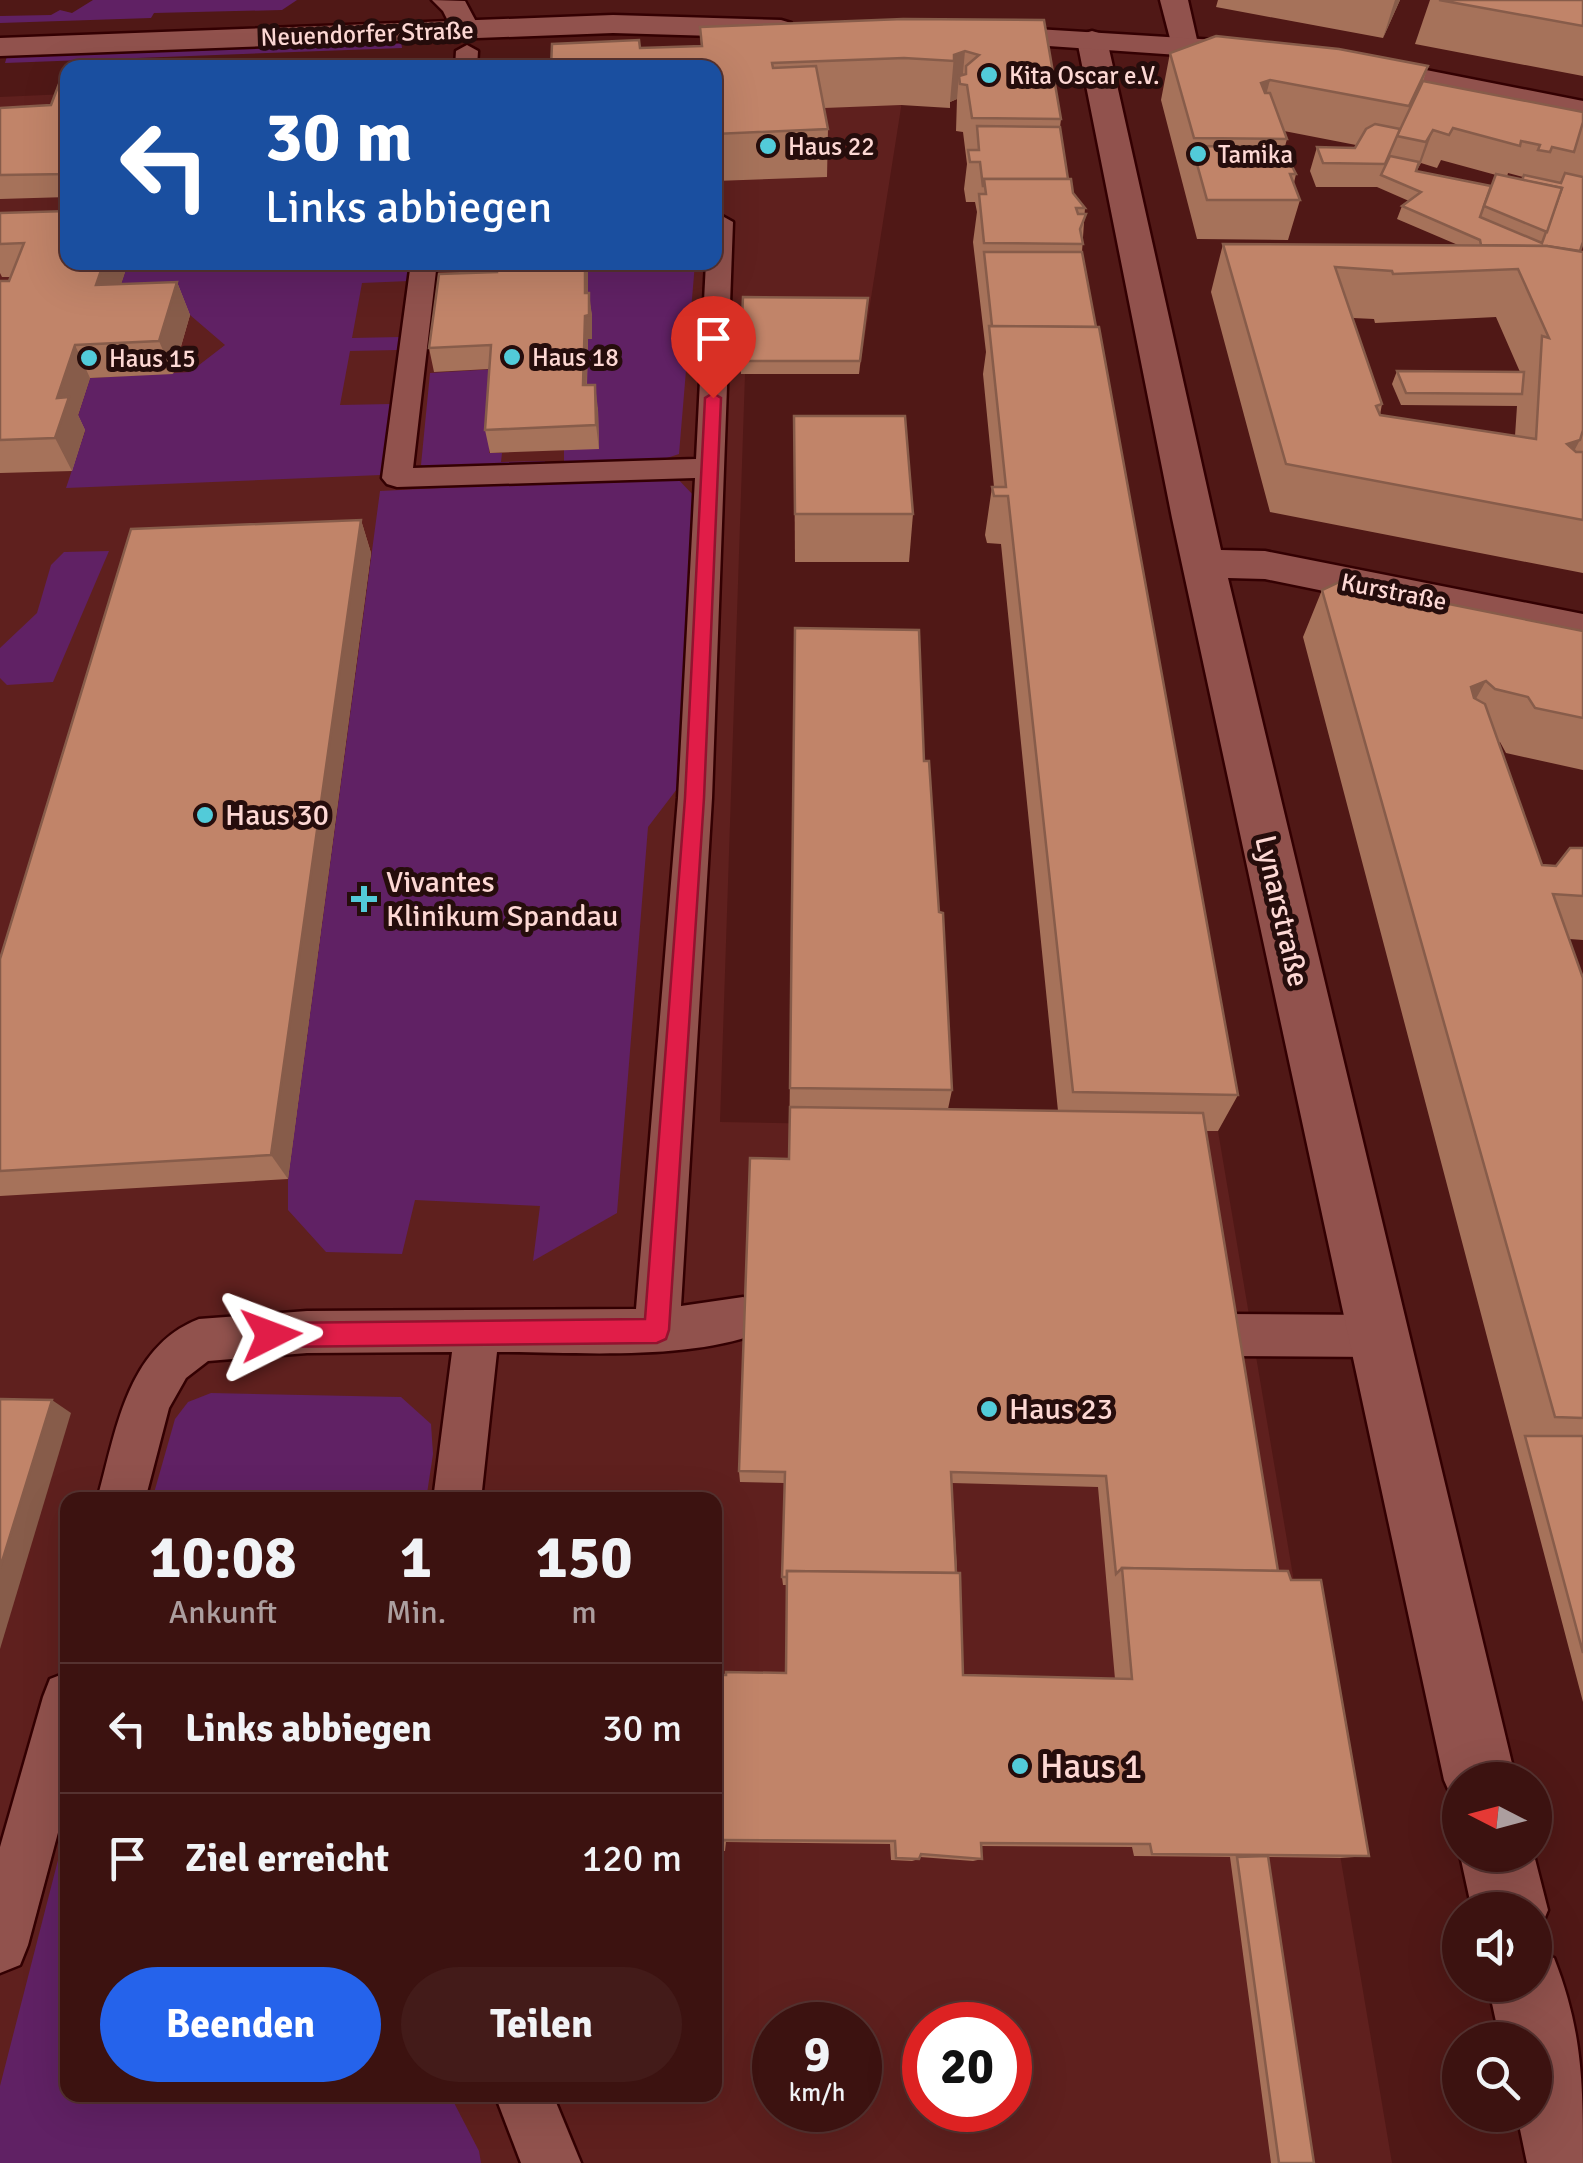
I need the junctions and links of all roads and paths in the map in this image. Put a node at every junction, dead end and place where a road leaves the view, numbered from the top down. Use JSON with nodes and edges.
{"nodes":[{"id":1,"x":446,"y":0,"type":"edge"},
{"id":2,"x":1174,"y":0,"type":"edge"},
{"id":3,"x":815,"y":29,"type":"edge"},
{"id":4,"x":938,"y":32,"type":"edge"},
{"id":5,"x":1092,"y":40,"type":"junction"},
{"id":6,"x":1184,"y":44,"type":"junction"},
{"id":7,"x":0,"y":47,"type":"edge"},
{"id":8,"x":466,"y":50,"type":"edge"},
{"id":9,"x":1294,"y":55,"type":"edge"},
{"id":10,"x":1325,"y":59,"type":"edge"},
{"id":11,"x":274,"y":60,"type":"edge"},
{"id":12,"x":60,"y":70,"type":"edge"},
{"id":13,"x":0,"y":73,"type":"edge"},
{"id":14,"x":1583,"y":110,"type":"edge"},
{"id":15,"x":423,"y":270,"type":"edge"},
{"id":16,"x":719,"y":270,"type":"edge"},
{"id":17,"x":710,"y":468,"type":"junction"},
{"id":18,"x":1204,"y":564,"type":"junction"},
{"id":19,"x":1583,"y":629,"type":"edge"},
{"id":20,"x":743,"y":1318,"type":"edge"},
{"id":21,"x":657,"y":1330,"type":"junction"},
{"id":22,"x":477,"y":1334,"type":"junction"},
{"id":23,"x":1226,"y":1336,"type":"edge"},
{"id":24,"x":1378,"y":1336,"type":"junction"},
{"id":25,"x":123,"y":1492,"type":"edge"},
{"id":26,"x":458,"y":1492,"type":"edge"},
{"id":27,"x":60,"y":1726,"type":"edge"},
{"id":28,"x":1476,"y":1762,"type":"edge"},
{"id":29,"x":0,"y":1945,"type":"edge"},
{"id":30,"x":1531,"y":2002,"type":"edge"},
{"id":31,"x":527,"y":2102,"type":"edge"},
{"id":32,"x":552,"y":2163,"type":"edge"},
{"id":33,"x":1568,"y":2163,"type":"edge"}],
"edges":[{"from":1,"to":8,"type":"street"},
{"from":2,"to":6,"type":"street"},
{"from":3,"to":8,"type":"street","name":"Neuendorfer Straße"},
{"from":4,"to":5,"type":"street"},
{"from":5,"to":6,"type":"street"},
{"from":5,"to":18,"type":"street","name":"Lynarstraße"},
{"from":6,"to":9,"type":"street"},
{"from":7,"to":8,"type":"street","name":"Neuendorfer Straße"},
{"from":8,"to":11,"type":"street","name":"Neuendorfer Straße"},
{"from":10,"to":14,"type":"street"},
{"from":12,"to":13,"type":"street"},
{"from":15,"to":17,"type":"lane"},
{"from":16,"to":17,"type":"lane"},
{"from":17,"to":21,"type":"lane"},
{"from":18,"to":19,"type":"street","name":"Kurstraße"},
{"from":18,"to":24,"type":"street","name":"Lynarstraße"},
{"from":20,"to":21,"type":"lane"},
{"from":21,"to":22,"type":"lane"},
{"from":22,"to":25,"type":"lane"},
{"from":22,"to":26,"type":"lane"},
{"from":23,"to":24,"type":"lane"},
{"from":24,"to":28,"type":"street","name":"Lynarstraße"},
{"from":27,"to":29,"type":"lane"},
{"from":30,"to":33,"type":"street"},
{"from":31,"to":32,"type":"lane"}]}
